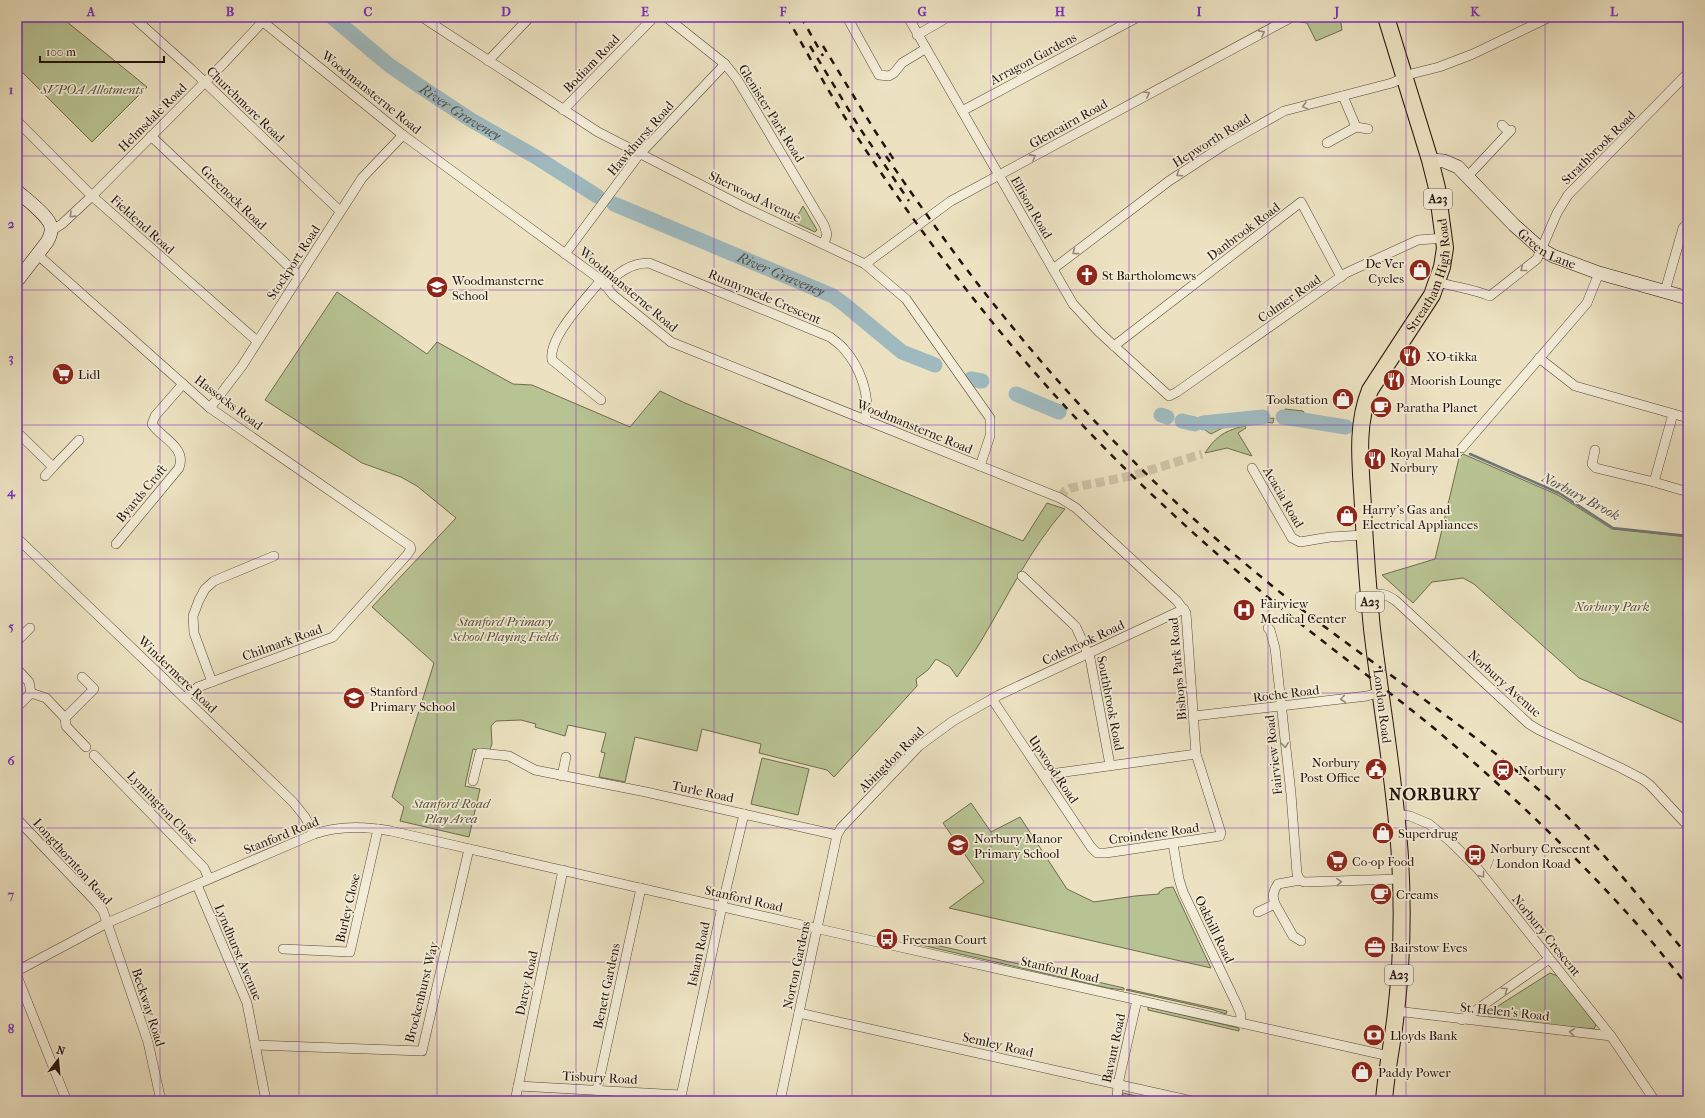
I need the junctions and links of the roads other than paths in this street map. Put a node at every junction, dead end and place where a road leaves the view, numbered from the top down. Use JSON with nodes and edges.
{"nodes":[{"id":1,"x":133,"y":17,"type":"edge"},
{"id":2,"x":422,"y":17,"type":"edge"},
{"id":3,"x":530,"y":17,"type":"edge"},
{"id":4,"x":654,"y":17,"type":"edge"},
{"id":5,"x":666,"y":17,"type":"edge"},
{"id":6,"x":847,"y":17,"type":"edge"},
{"id":7,"x":908,"y":17,"type":"edge"},
{"id":8,"x":948,"y":17,"type":"edge"},
{"id":9,"x":1138,"y":17,"type":"edge"},
{"id":10,"x":1292,"y":17,"type":"edge"},
{"id":11,"x":1386,"y":17,"type":"edge"},
{"id":12,"x":1550,"y":17,"type":"edge"},
{"id":13,"x":262,"y":18,"type":"edge"},
{"id":14,"x":917,"y":35,"type":"junction"},
{"id":15,"x":925,"y":49,"type":"junction"},
{"id":16,"x":488,"y":61,"type":"junction"},
{"id":17,"x":725,"y":64,"type":"junction"},
{"id":18,"x":1688,"y":74,"type":"edge"},
{"id":19,"x":1405,"y":76,"type":"junction"},
{"id":20,"x":205,"y":82,"type":"junction"},
{"id":21,"x":1343,"y":96,"type":"junction"},
{"id":22,"x":563,"y":110,"type":"junction"},
{"id":23,"x":962,"y":111,"type":"junction"},
{"id":24,"x":17,"y":121,"type":"edge"},
{"id":25,"x":1502,"y":124,"type":"dead end"},
{"id":26,"x":1356,"y":126,"type":"junction"},
{"id":27,"x":1368,"y":129,"type":"dead end"},
{"id":28,"x":403,"y":135,"type":"junction"},
{"id":29,"x":152,"y":136,"type":"junction"},
{"id":30,"x":1327,"y":142,"type":"dead end"},
{"id":31,"x":642,"y":153,"type":"junction"},
{"id":32,"x":1430,"y":160,"type":"junction"},
{"id":33,"x":999,"y":176,"type":"junction"},
{"id":34,"x":1468,"y":176,"type":"junction"},
{"id":35,"x":17,"y":191,"type":"edge"},
{"id":36,"x":92,"y":196,"type":"junction"},
{"id":37,"x":340,"y":211,"type":"junction"},
{"id":38,"x":1688,"y":222,"type":"edge"},
{"id":39,"x":51,"y":231,"type":"junction"},
{"id":40,"x":1444,"y":238,"type":"junction"},
{"id":41,"x":824,"y":244,"type":"junction"},
{"id":42,"x":1541,"y":249,"type":"junction"},
{"id":43,"x":565,"y":254,"type":"junction"},
{"id":44,"x":38,"y":255,"type":"junction"},
{"id":45,"x":866,"y":264,"type":"junction"},
{"id":46,"x":1053,"y":269,"type":"junction"},
{"id":47,"x":1599,"y":274,"type":"junction"},
{"id":48,"x":299,"y":276,"type":"junction"},
{"id":49,"x":1341,"y":277,"type":"junction"},
{"id":50,"x":17,"y":281,"type":"edge"},
{"id":51,"x":1438,"y":282,"type":"junction"},
{"id":52,"x":603,"y":283,"type":"junction"},
{"id":53,"x":1665,"y":291,"type":"junction"},
{"id":54,"x":1688,"y":298,"type":"edge"},
{"id":55,"x":258,"y":341,"type":"junction"},
{"id":56,"x":1114,"y":346,"type":"junction"},
{"id":57,"x":1540,"y":358,"type":"junction"},
{"id":58,"x":183,"y":384,"type":"junction"},
{"id":59,"x":1161,"y":390,"type":"joint"},
{"id":60,"x":601,"y":400,"type":"dead end"},
{"id":61,"x":210,"y":408,"type":"junction"},
{"id":62,"x":1673,"y":414,"type":"junction"},
{"id":63,"x":1688,"y":418,"type":"edge"},
{"id":64,"x":865,"y":420,"type":"junction"},
{"id":65,"x":1360,"y":431,"type":"joint"},
{"id":66,"x":17,"y":432,"type":"edge"},
{"id":67,"x":79,"y":440,"type":"dead end"},
{"id":68,"x":1462,"y":448,"type":"dead end"},
{"id":69,"x":1596,"y":450,"type":"dead end"},
{"id":70,"x":980,"y":466,"type":"junction"},
{"id":71,"x":53,"y":467,"type":"junction"},
{"id":72,"x":1252,"y":468,"type":"dead end"},
{"id":73,"x":45,"y":476,"type":"dead end"},
{"id":74,"x":1654,"y":482,"type":"junction"},
{"id":75,"x":1688,"y":492,"type":"edge"},
{"id":76,"x":1060,"y":498,"type":"joint"},
{"id":77,"x":1364,"y":535,"type":"junction"},
{"id":78,"x":17,"y":538,"type":"edge"},
{"id":79,"x":116,"y":544,"type":"dead end"},
{"id":80,"x":408,"y":555,"type":"joint"},
{"id":81,"x":274,"y":556,"type":"dead end"},
{"id":82,"x":1022,"y":576,"type":"dead end"},
{"id":83,"x":1369,"y":594,"type":"junction"},
{"id":84,"x":1184,"y":609,"type":"junction"},
{"id":85,"x":30,"y":628,"type":"dead end"},
{"id":86,"x":1268,"y":628,"type":"dead end"},
{"id":87,"x":17,"y":641,"type":"edge"},
{"id":88,"x":1088,"y":654,"type":"junction"},
{"id":89,"x":17,"y":669,"type":"edge"},
{"id":90,"x":82,"y":677,"type":"dead end"},
{"id":91,"x":212,"y":682,"type":"junction"},
{"id":92,"x":1381,"y":692,"type":"junction"},
{"id":93,"x":31,"y":693,"type":"junction"},
{"id":94,"x":184,"y":698,"type":"junction"},
{"id":95,"x":992,"y":699,"type":"junction"},
{"id":96,"x":1281,"y":706,"type":"junction"},
{"id":97,"x":17,"y":707,"type":"edge"},
{"id":98,"x":1194,"y":716,"type":"junction"},
{"id":99,"x":65,"y":718,"type":"junction"},
{"id":100,"x":86,"y":747,"type":"dead end"},
{"id":101,"x":1196,"y":754,"type":"junction"},
{"id":102,"x":94,"y":755,"type":"dead end"},
{"id":103,"x":566,"y":757,"type":"dead end"},
{"id":104,"x":1110,"y":765,"type":"junction"},
{"id":105,"x":1043,"y":775,"type":"junction"},
{"id":106,"x":562,"y":776,"type":"junction"},
{"id":107,"x":473,"y":781,"type":"dead end"},
{"id":108,"x":744,"y":814,"type":"junction"},
{"id":109,"x":1396,"y":814,"type":"junction"},
{"id":110,"x":17,"y":819,"type":"edge"},
{"id":111,"x":1688,"y":826,"type":"edge"},
{"id":112,"x":378,"y":829,"type":"junction"},
{"id":113,"x":314,"y":834,"type":"junction"},
{"id":114,"x":837,"y":835,"type":"junction"},
{"id":115,"x":1214,"y":838,"type":"joint"},
{"id":116,"x":1173,"y":844,"type":"junction"},
{"id":117,"x":469,"y":849,"type":"junction"},
{"id":118,"x":1096,"y":852,"type":"joint"},
{"id":119,"x":563,"y":870,"type":"junction"},
{"id":120,"x":209,"y":879,"type":"junction"},
{"id":121,"x":1400,"y":879,"type":"junction"},
{"id":122,"x":1300,"y":880,"type":"junction"},
{"id":123,"x":196,"y":885,"type":"junction"},
{"id":124,"x":641,"y":888,"type":"junction"},
{"id":125,"x":1275,"y":904,"type":"junction"},
{"id":126,"x":722,"y":906,"type":"junction"},
{"id":127,"x":1258,"y":912,"type":"dead end"},
{"id":128,"x":107,"y":923,"type":"junction"},
{"id":129,"x":817,"y":928,"type":"junction"},
{"id":130,"x":1300,"y":941,"type":"dead end"},
{"id":131,"x":283,"y":949,"type":"dead end"},
{"id":132,"x":1549,"y":959,"type":"junction"},
{"id":133,"x":17,"y":971,"type":"edge"},
{"id":134,"x":17,"y":976,"type":"edge"},
{"id":135,"x":1137,"y":1000,"type":"junction"},
{"id":136,"x":1396,"y":1011,"type":"junction"},
{"id":137,"x":799,"y":1013,"type":"junction"},
{"id":138,"x":1462,"y":1020,"type":"junction"},
{"id":139,"x":1240,"y":1023,"type":"junction"},
{"id":140,"x":1611,"y":1036,"type":"junction"},
{"id":141,"x":255,"y":1045,"type":"junction"},
{"id":142,"x":1389,"y":1056,"type":"junction"},
{"id":143,"x":1118,"y":1084,"type":"junction"},
{"id":144,"x":518,"y":1086,"type":"junction"},
{"id":145,"x":597,"y":1090,"type":"junction"},
{"id":146,"x":681,"y":1098,"type":"edge"},
{"id":147,"x":66,"y":1099,"type":"dead end"},
{"id":148,"x":161,"y":1101,"type":"edge"},
{"id":149,"x":266,"y":1101,"type":"edge"},
{"id":150,"x":515,"y":1101,"type":"edge"},
{"id":151,"x":780,"y":1101,"type":"edge"},
{"id":152,"x":1117,"y":1101,"type":"edge"},
{"id":153,"x":1192,"y":1101,"type":"edge"},
{"id":154,"x":1384,"y":1101,"type":"edge"},
{"id":155,"x":1655,"y":1101,"type":"edge"}],
"edges":[{"from":1,"to":20,"type":"street","name":"Churchmore Road"},
{"from":2,"to":16,"type":"street","name":"Sherwood Avenue"},
{"from":3,"to":16,"type":"street"},
{"from":4,"to":22,"type":"street","name":"Bodiam Road"},
{"from":5,"to":17,"type":"street","name":"Glenister Park Road"},
{"from":6,"to":15,"type":"street"},
{"from":7,"to":14,"type":"street","name":"Ellison Road"},
{"from":8,"to":14,"type":"street"},
{"from":9,"to":23,"type":"street","name":"Arragon Gardens"},
{"from":33,"to":10,"type":"street","name":"Glencairn Road","one_way":true},
{"from":11,"to":19,"type":"highway","name":"Streatham High Road","number":"A23"},
{"from":12,"to":19,"type":"street","name":"Hepworth Road"},
{"from":13,"to":20,"type":"street","name":"Helmsdale Road"},
{"from":13,"to":28,"type":"street","name":"Woodmansterne Road"},
{"from":14,"to":15,"type":"street","name":"Ellison Road"},
{"from":15,"to":23,"type":"street","name":"Ellison Road"},
{"from":16,"to":22,"type":"street","name":"Sherwood Avenue"},
{"from":17,"to":31,"type":"street","name":"Hawkhurst Road"},
{"from":17,"to":41,"type":"street","name":"Glenister Park Road"},
{"from":18,"to":42,"type":"street","name":"Strathbrook Road"},
{"from":19,"to":21,"type":"street","name":"Hepworth Road"},
{"from":19,"to":32,"type":"highway","name":"Streatham High Road","number":"A23"},
{"from":20,"to":29,"type":"street","name":"Helmsdale Road"},
{"from":20,"to":37,"type":"street","name":"Churchmore Road"},
{"from":21,"to":26,"type":"street"},
{"from":21,"to":46,"type":"street","name":"Hepworth Road","one_way":true},
{"from":22,"to":31,"type":"street","name":"Sherwood Avenue"},
{"from":23,"to":33,"type":"street","name":"Ellison Road"},
{"from":24,"to":36,"type":"street","name":"Fieldend Road"},
{"from":25,"to":34,"type":"street"},
{"from":26,"to":27,"type":"street"},
{"from":26,"to":30,"type":"street"},
{"from":28,"to":37,"type":"street","name":"Stockport Road"},
{"from":28,"to":43,"type":"street","name":"Woodmansterne Road"},
{"from":29,"to":36,"type":"street","name":"Helmsdale Road"},
{"from":29,"to":48,"type":"street","name":"Greenock Road"},
{"from":31,"to":41,"type":"street","name":"Sherwood Avenue"},
{"from":31,"to":43,"type":"street","name":"Hawkhurst Road"},
{"from":32,"to":34,"type":"main road","name":"Green Lane"},
{"from":32,"to":40,"type":"highway","name":"Streatham High Road","number":"A23"},
{"from":33,"to":45,"type":"street","name":"Glencairn Road"},
{"from":33,"to":46,"type":"street","name":"Ellison Road"},
{"from":34,"to":42,"type":"main road","name":"Green Lane"},
{"from":35,"to":39,"type":"main road"},
{"from":36,"to":39,"type":"street","name":"Helmsdale Road","one_way":true},
{"from":36,"to":55,"type":"street","name":"Fieldend Road"},
{"from":37,"to":48,"type":"street","name":"Stockport Road"},
{"from":38,"to":53,"type":"street"},
{"from":39,"to":44,"type":"main road"},
{"from":40,"to":49,"type":"street","name":"Colmer Road"},
{"from":40,"to":51,"type":"highway","name":"Streatham High Road","number":"A23"},
{"from":41,"to":45,"type":"street","name":"Sherwood Avenue"},
{"from":42,"to":47,"type":"main road","name":"Green Lane"},
{"from":42,"to":51,"type":"street","name":"Strathbrook Road","one_way":true},
{"from":43,"to":52,"type":"street","name":"Woodmansterne Road"},
{"from":44,"to":50,"type":"main road"},
{"from":44,"to":58,"type":"street","name":"Hassocks Road"},
{"from":45,"to":70,"type":"street","name":"Sherwood Avenue"},
{"from":46,"to":56,"type":"street","name":"Ellison Road"},
{"from":47,"to":53,"type":"main road","name":"Green Lane"},
{"from":47,"to":57,"type":"street"},
{"from":48,"to":55,"type":"street","name":"Stockport Road"},
{"from":49,"to":56,"type":"street","name":"Danbrook Road"},
{"from":49,"to":59,"type":"street","name":"Colmer Road"},
{"from":51,"to":65,"type":"highway","name":"Streatham High Road","number":"A23"},
{"from":52,"to":60,"type":"street","name":"Runnymede Crescent"},
{"from":52,"to":64,"type":"street","name":"Woodmansterne Road"},
{"from":52,"to":64,"type":"street","name":"Runnymede Crescent"},
{"from":53,"to":54,"type":"main road","name":"Green Lane"},
{"from":55,"to":61,"type":"street","name":"Stockport Road"},
{"from":56,"to":59,"type":"street","name":"Ellison Road"},
{"from":57,"to":62,"type":"street"},
{"from":57,"to":68,"type":"street"},
{"from":58,"to":61,"type":"street","name":"Hassocks Road"},
{"from":58,"to":79,"type":"street","name":"Byards Croft"},
{"from":61,"to":80,"type":"street","name":"Hassocks Road"},
{"from":62,"to":63,"type":"street"},
{"from":62,"to":74,"type":"street"},
{"from":64,"to":70,"type":"street","name":"Woodmansterne Road"},
{"from":65,"to":77,"type":"highway","name":"London Road","number":"A23"},
{"from":66,"to":71,"type":"street"},
{"from":67,"to":71,"type":"street"},
{"from":69,"to":74,"type":"street"},
{"from":70,"to":76,"type":"street","name":"Woodmansterne Road"},
{"from":71,"to":73,"type":"street"},
{"from":72,"to":77,"type":"street","name":"Acacia Road"},
{"from":74,"to":75,"type":"street"},
{"from":76,"to":84,"type":"street","name":"Bishops Park Road"},
{"from":77,"to":83,"type":"highway","name":"London Road","number":"A23"},
{"from":78,"to":94,"type":"street","name":"Windermere Road"},
{"from":80,"to":91,"type":"street","name":"Chilmark Road"},
{"from":81,"to":91,"type":"street"},
{"from":82,"to":88,"type":"street","name":"Southbrook Road"},
{"from":83,"to":92,"type":"highway","name":"London Road","number":"A23"},
{"from":83,"to":111,"type":"street","name":"Norbury Avenue"},
{"from":84,"to":88,"type":"street","name":"Colebrook Road"},
{"from":84,"to":98,"type":"street","name":"Bishops Park Road"},
{"from":85,"to":87,"type":"street"},
{"from":86,"to":96,"type":"street","name":"Fairview Road"},
{"from":88,"to":95,"type":"street","name":"Colebrook Road"},
{"from":88,"to":104,"type":"street","name":"Southbrook Road"},
{"from":89,"to":93,"type":"street"},
{"from":90,"to":99,"type":"street"},
{"from":91,"to":94,"type":"street","name":"Chilmark Road"},
{"from":92,"to":96,"type":"street","name":"Roche Road","one_way":true},
{"from":92,"to":109,"type":"highway","name":"London Road","number":"A23"},
{"from":93,"to":97,"type":"street"},
{"from":93,"to":99,"type":"street"},
{"from":94,"to":113,"type":"street","name":"Windermere Road"},
{"from":95,"to":105,"type":"street","name":"Upwood Road"},
{"from":95,"to":114,"type":"street","name":"Abingdon Road"},
{"from":96,"to":98,"type":"street","name":"Roche Road"},
{"from":96,"to":122,"type":"street","name":"Fairview Road","one_way":true},
{"from":98,"to":101,"type":"street","name":"Bishops Park Road"},
{"from":99,"to":100,"type":"street"},
{"from":101,"to":104,"type":"street"},
{"from":101,"to":115,"type":"street","name":"Bishops Park Road"},
{"from":102,"to":120,"type":"street","name":"Lymington Close"},
{"from":103,"to":106,"type":"street"},
{"from":104,"to":105,"type":"street"},
{"from":105,"to":118,"type":"street","name":"Upwood Road"},
{"from":106,"to":107,"type":"street","name":"Turle Road"},
{"from":106,"to":108,"type":"street","name":"Turle Road"},
{"from":108,"to":114,"type":"street","name":"Turle Road"},
{"from":108,"to":126,"type":"street","name":"Isham Road"},
{"from":109,"to":121,"type":"highway","name":"London Road","number":"A23"},
{"from":109,"to":132,"type":"street","name":"Norbury Crescent","one_way":true},
{"from":110,"to":128,"type":"street","name":"Longthornton Road"},
{"from":112,"to":113,"type":"street","name":"Stanford Road"},
{"from":112,"to":117,"type":"street","name":"Stanford Road"},
{"from":112,"to":131,"type":"street","name":"Burley Close"},
{"from":113,"to":120,"type":"street","name":"Stanford Road"},
{"from":114,"to":129,"type":"street","name":"Norton Gardens"},
{"from":115,"to":116,"type":"street","name":"Croindene Road"},
{"from":116,"to":118,"type":"street","name":"Croindene Road"},
{"from":116,"to":139,"type":"street","name":"Oakhill Road"},
{"from":117,"to":119,"type":"street","name":"Stanford Road"},
{"from":117,"to":141,"type":"street","name":"Brockenhurst Way"},
{"from":119,"to":124,"type":"street","name":"Stanford Road"},
{"from":119,"to":144,"type":"street","name":"Darcy Road"},
{"from":120,"to":123,"type":"street","name":"Stanford Road"},
{"from":122,"to":121,"type":"street","one_way":true},
{"from":121,"to":136,"type":"highway","name":"London Road","number":"A23"},
{"from":122,"to":125,"type":"street"},
{"from":123,"to":128,"type":"street","name":"Stanford Road"},
{"from":123,"to":141,"type":"street","name":"Lyndhurst Avenue"},
{"from":124,"to":126,"type":"street","name":"Stanford Road"},
{"from":124,"to":145,"type":"street","name":"Benett Gardens"},
{"from":125,"to":127,"type":"street"},
{"from":125,"to":130,"type":"street"},
{"from":126,"to":129,"type":"street","name":"Stanford Road"},
{"from":126,"to":146,"type":"street","name":"Isham Road"},
{"from":128,"to":133,"type":"street","name":"Stanford Road"},
{"from":128,"to":148,"type":"street","name":"Beckway Road"},
{"from":129,"to":135,"type":"street","name":"Stanford Road"},
{"from":129,"to":137,"type":"street","name":"Norton Gardens"},
{"from":138,"to":132,"type":"street","one_way":true},
{"from":132,"to":140,"type":"street","name":"Norbury Crescent"},
{"from":134,"to":147,"type":"street"},
{"from":135,"to":139,"type":"street","name":"Stanford Road"},
{"from":135,"to":143,"type":"street","name":"Bavant Road"},
{"from":136,"to":138,"type":"street","name":"St. Helen's Road"},
{"from":136,"to":142,"type":"highway","name":"London Road","number":"A23"},
{"from":137,"to":143,"type":"street","name":"Semley Road"},
{"from":137,"to":151,"type":"street","name":"Norton Gardens"},
{"from":140,"to":138,"type":"street","name":"St. Helen's Road","one_way":true},
{"from":139,"to":142,"type":"street","name":"Stanford Road"},
{"from":140,"to":155,"type":"street","name":"Norbury Crescent"},
{"from":141,"to":149,"type":"street","name":"Lyndhurst Avenue"},
{"from":142,"to":154,"type":"highway","name":"London Road","number":"A23"},
{"from":143,"to":152,"type":"street","name":"Bavant Road"},
{"from":143,"to":153,"type":"street","name":"Semley Road"},
{"from":144,"to":145,"type":"street","name":"Tisbury Road"},
{"from":144,"to":150,"type":"street","name":"Darcy Road"},
{"from":145,"to":146,"type":"street","name":"Tisbury Road"}]}
